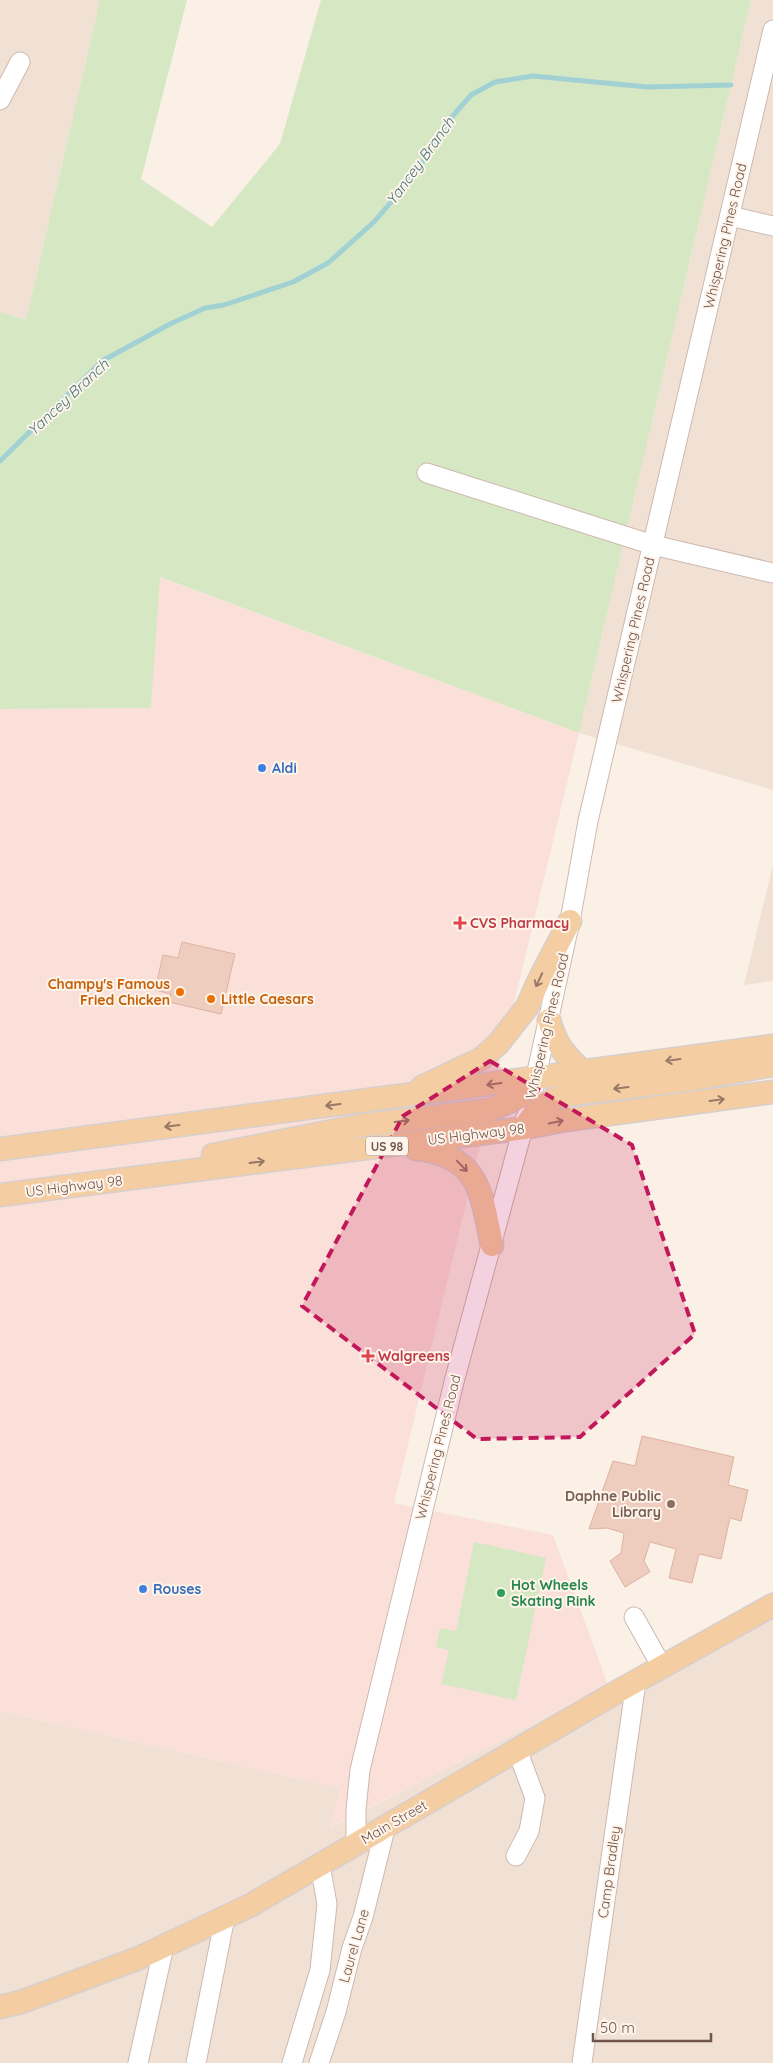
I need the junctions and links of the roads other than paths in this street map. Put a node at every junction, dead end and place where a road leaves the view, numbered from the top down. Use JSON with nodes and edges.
{"nodes":[{"id":1,"x":773,"y":30,"type":"edge"},
{"id":2,"x":20,"y":62,"type":"dead end"},
{"id":3,"x":0,"y":100,"type":"edge"},
{"id":4,"x":730,"y":216,"type":"junction"},
{"id":5,"x":773,"y":226,"type":"edge"},
{"id":6,"x":427,"y":473,"type":"dead end"},
{"id":7,"x":653,"y":545,"type":"junction"},
{"id":8,"x":773,"y":573,"type":"edge"},
{"id":9,"x":570,"y":921,"type":"junction"},
{"id":10,"x":549,"y":1020,"type":"junction"},
{"id":11,"x":773,"y":1046,"type":"edge"},
{"id":12,"x":773,"y":1065,"type":"edge"},
{"id":13,"x":583,"y":1072,"type":"junction"},
{"id":14,"x":535,"y":1079,"type":"junction"},
{"id":15,"x":773,"y":1092,"type":"edge"},
{"id":16,"x":404,"y":1096,"type":"junction"},
{"id":17,"x":524,"y":1128,"type":"junction"},
{"id":18,"x":383,"y":1146,"type":"junction"},
{"id":19,"x":0,"y":1149,"type":"edge"},
{"id":20,"x":150,"y":1176,"type":"junction"},
{"id":21,"x":0,"y":1195,"type":"edge"},
{"id":22,"x":492,"y":1245,"type":"junction"},
{"id":23,"x":773,"y":1605,"type":"edge"},
{"id":24,"x":634,"y":1617,"type":"dead end"},
{"id":25,"x":662,"y":1667,"type":"junction"},
{"id":26,"x":636,"y":1682,"type":"junction"},
{"id":27,"x":518,"y":1752,"type":"junction"},
{"id":28,"x":384,"y":1829,"type":"junction"},
{"id":29,"x":356,"y":1844,"type":"junction"},
{"id":30,"x":516,"y":1856,"type":"dead end"},
{"id":31,"x":320,"y":1865,"type":"junction"},
{"id":32,"x":225,"y":1917,"type":"junction"},
{"id":33,"x":164,"y":1946,"type":"junction"},
{"id":34,"x":0,"y":2007,"type":"edge"},
{"id":35,"x":138,"y":2063,"type":"edge"},
{"id":36,"x":196,"y":2063,"type":"edge"},
{"id":37,"x":292,"y":2063,"type":"edge"},
{"id":38,"x":319,"y":2063,"type":"edge"},
{"id":39,"x":582,"y":2063,"type":"edge"}],
"edges":[{"from":1,"to":4,"type":"street","name":"Whispering Pines Road"},
{"from":2,"to":3,"type":"street"},
{"from":4,"to":5,"type":"street"},
{"from":4,"to":7,"type":"street","name":"Whispering Pines Road"},
{"from":6,"to":7,"type":"street"},
{"from":7,"to":8,"type":"street"},
{"from":7,"to":9,"type":"street","name":"Whispering Pines Road"},
{"from":9,"to":10,"type":"street","name":"Whispering Pines Road"},
{"from":9,"to":16,"type":"main road","one_way":true},
{"from":10,"to":13,"type":"main road"},
{"from":10,"to":14,"type":"street","name":"Whispering Pines Road"},
{"from":11,"to":13,"type":"main road","one_way":true},
{"from":12,"to":17,"type":"main road","one_way":true},
{"from":13,"to":14,"type":"main road"},
{"from":14,"to":16,"type":"main road","one_way":true},
{"from":14,"to":17,"type":"street","name":"Whispering Pines Road"},
{"from":20,"to":14,"type":"main road","one_way":true},
{"from":17,"to":15,"type":"main road","name":"US Highway 98","number":"US 98","one_way":true},
{"from":16,"to":19,"type":"main road","one_way":true},
{"from":17,"to":18,"type":"main road","name":"US Highway 98","number":"US 98"},
{"from":17,"to":22,"type":"street","name":"Whispering Pines Road"},
{"from":20,"to":18,"type":"main road","name":"US Highway 98","number":"US 98","one_way":true},
{"from":18,"to":22,"type":"main road","one_way":true},
{"from":20,"to":21,"type":"main road","name":"US Highway 98","number":"US 98"},
{"from":22,"to":29,"type":"street","name":"Whispering Pines Road"},
{"from":23,"to":25,"type":"main road","name":"Main Street"},
{"from":24,"to":25,"type":"street"},
{"from":25,"to":26,"type":"main road","name":"Main Street"},
{"from":26,"to":27,"type":"main road","name":"Main Street"},
{"from":26,"to":39,"type":"street","name":"Camp Bradley"},
{"from":27,"to":28,"type":"main road","name":"Main Street"},
{"from":27,"to":30,"type":"street"},
{"from":28,"to":29,"type":"main road","name":"Main Street"},
{"from":28,"to":38,"type":"street","name":"Laurel Lane"},
{"from":29,"to":31,"type":"main road","name":"Main Street"},
{"from":31,"to":32,"type":"main road","name":"Main Street"},
{"from":31,"to":37,"type":"street"},
{"from":32,"to":33,"type":"main road","name":"Main Street"},
{"from":32,"to":36,"type":"street"},
{"from":33,"to":34,"type":"main road","name":"Main Street"},
{"from":33,"to":35,"type":"street"}]}
